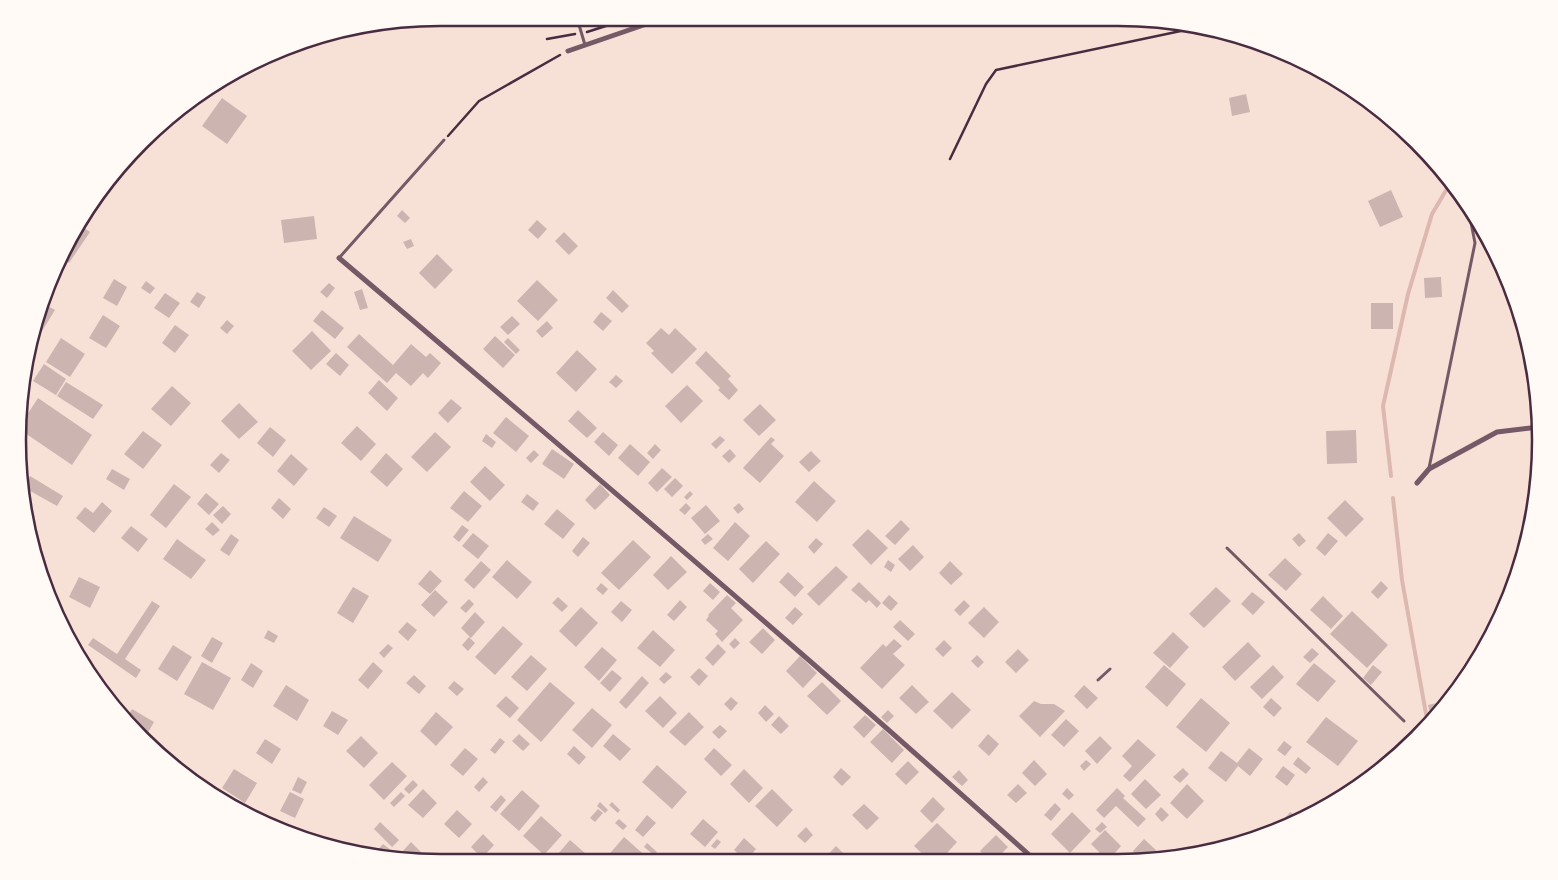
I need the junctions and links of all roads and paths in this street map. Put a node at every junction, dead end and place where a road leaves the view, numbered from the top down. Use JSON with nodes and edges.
{"nodes":[{"id":1,"x":579,"y":26,"type":"edge"},
{"id":2,"x":641,"y":26,"type":"edge"},
{"id":3,"x":1180,"y":31,"type":"edge"},
{"id":4,"x":585,"y":45,"type":"junction"},
{"id":5,"x":568,"y":51,"type":"joint"},
{"id":6,"x":444,"y":140,"type":"joint"},
{"id":7,"x":950,"y":159,"type":"dead end"},
{"id":8,"x":1472,"y":226,"type":"edge"},
{"id":9,"x":340,"y":258,"type":"joint"},
{"id":10,"x":1532,"y":428,"type":"edge"},
{"id":11,"x":1429,"y":469,"type":"junction"},
{"id":12,"x":1417,"y":483,"type":"dead end"},
{"id":13,"x":1227,"y":548,"type":"dead end"},
{"id":14,"x":1110,"y":669,"type":"dead end"},
{"id":15,"x":1098,"y":680,"type":"dead end"},
{"id":16,"x":1404,"y":721,"type":"dead end"},
{"id":17,"x":1029,"y":854,"type":"edge"}],
"edges":[{"from":1,"to":4,"type":"lane"},
{"from":2,"to":4,"type":"street"},
{"from":3,"to":7,"type":"path"},
{"from":4,"to":5,"type":"street"},
{"from":5,"to":6,"type":"path"},
{"from":6,"to":9,"type":"lane"},
{"from":8,"to":11,"type":"lane"},
{"from":9,"to":17,"type":"street"},
{"from":10,"to":11,"type":"street"},
{"from":11,"to":12,"type":"street"},
{"from":13,"to":16,"type":"lane"},
{"from":14,"to":15,"type":"lane"}]}
